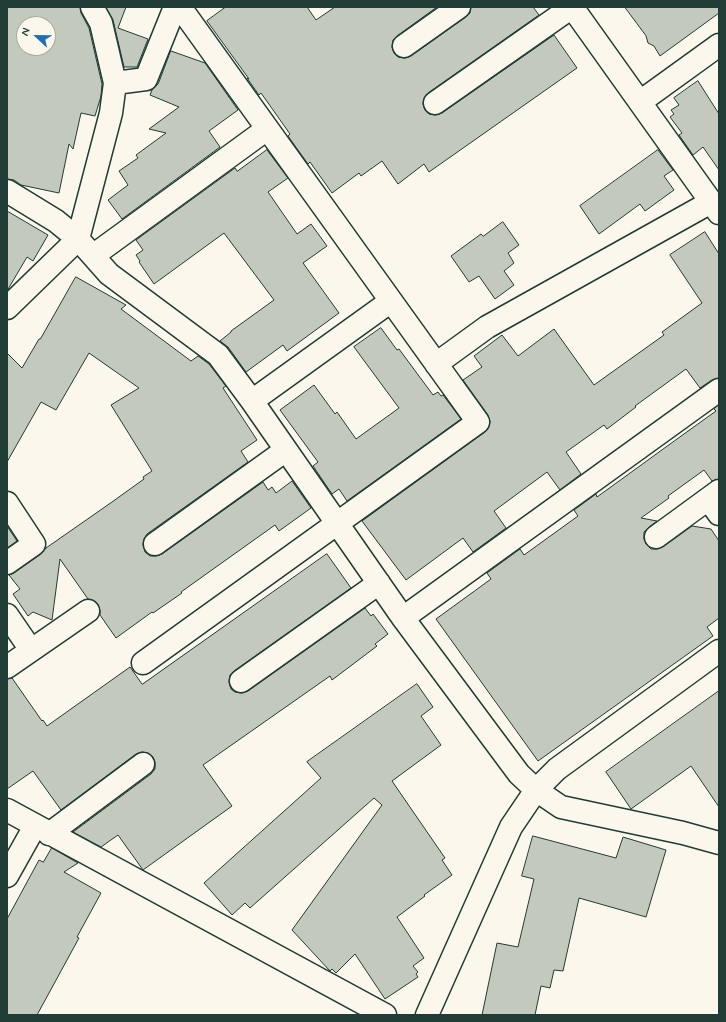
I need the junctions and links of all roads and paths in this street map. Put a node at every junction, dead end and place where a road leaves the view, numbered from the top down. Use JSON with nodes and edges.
{"nodes":[{"id":1,"x":92,"y":7,"type":"edge"},
{"id":2,"x":175,"y":7,"type":"edge"},
{"id":3,"x":180,"y":7,"type":"edge"},
{"id":4,"x":459,"y":7,"type":"edge"},
{"id":5,"x":572,"y":7,"type":"edge"},
{"id":6,"x":719,"y":45,"type":"edge"},
{"id":7,"x":404,"y":46,"type":"dead end"},
{"id":8,"x":115,"y":83,"type":"junction"},
{"id":9,"x":640,"y":102,"type":"junction"},
{"id":10,"x":435,"y":103,"type":"dead end"},
{"id":11,"x":267,"y":129,"type":"junction"},
{"id":12,"x":7,"y":191,"type":"edge"},
{"id":13,"x":715,"y":207,"type":"edge"},
{"id":14,"x":78,"y":239,"type":"junction"},
{"id":15,"x":94,"y":255,"type":"junction"},
{"id":16,"x":391,"y":301,"type":"junction"},
{"id":17,"x":7,"y":308,"type":"edge"},
{"id":18,"x":436,"y":364,"type":"junction"},
{"id":19,"x":719,"y":390,"type":"edge"},
{"id":20,"x":252,"y":401,"type":"junction"},
{"id":21,"x":286,"y":450,"type":"junction"},
{"id":22,"x":7,"y":502,"type":"edge"},
{"id":23,"x":715,"y":502,"type":"edge"},
{"id":24,"x":337,"y":523,"type":"junction"},
{"id":25,"x":656,"y":537,"type":"dead end"},
{"id":26,"x":155,"y":544,"type":"dead end"},
{"id":27,"x":7,"y":563,"type":"edge"},
{"id":28,"x":379,"y":583,"type":"junction"},
{"id":29,"x":88,"y":611,"type":"dead end"},
{"id":30,"x":7,"y":615,"type":"edge"},
{"id":31,"x":403,"y":618,"type":"junction"},
{"id":32,"x":31,"y":650,"type":"junction"},
{"id":33,"x":719,"y":651,"type":"edge"},
{"id":34,"x":143,"y":662,"type":"dead end"},
{"id":35,"x":7,"y":667,"type":"edge"},
{"id":36,"x":241,"y":680,"type":"dead end"},
{"id":37,"x":143,"y":764,"type":"dead end"},
{"id":38,"x":536,"y":790,"type":"junction"},
{"id":39,"x":7,"y":810,"type":"edge"},
{"id":40,"x":42,"y":830,"type":"junction"},
{"id":41,"x":719,"y":843,"type":"edge"},
{"id":42,"x":7,"y":876,"type":"edge"},
{"id":43,"x":385,"y":1015,"type":"edge"},
{"id":44,"x":427,"y":1015,"type":"edge"}],
"edges":[{"from":1,"to":8,"type":"street"},
{"from":2,"to":8,"type":"street"},
{"from":3,"to":11,"type":"street"},
{"from":4,"to":7,"type":"street"},
{"from":5,"to":9,"type":"street"},
{"from":5,"to":10,"type":"street"},
{"from":6,"to":9,"type":"street"},
{"from":8,"to":14,"type":"street"},
{"from":9,"to":13,"type":"street"},
{"from":11,"to":15,"type":"street"},
{"from":11,"to":16,"type":"street"},
{"from":12,"to":14,"type":"street"},
{"from":13,"to":18,"type":"street"},
{"from":14,"to":15,"type":"street"},
{"from":14,"to":17,"type":"street"},
{"from":15,"to":20,"type":"street"},
{"from":16,"to":18,"type":"street"},
{"from":16,"to":20,"type":"street"},
{"from":18,"to":24,"type":"street"},
{"from":19,"to":31,"type":"street"},
{"from":20,"to":21,"type":"street"},
{"from":21,"to":24,"type":"street"},
{"from":21,"to":26,"type":"street"},
{"from":22,"to":27,"type":"street"},
{"from":23,"to":25,"type":"street"},
{"from":24,"to":28,"type":"street"},
{"from":24,"to":34,"type":"street"},
{"from":28,"to":31,"type":"street"},
{"from":28,"to":36,"type":"street"},
{"from":29,"to":32,"type":"street"},
{"from":30,"to":32,"type":"street"},
{"from":31,"to":38,"type":"street"},
{"from":32,"to":35,"type":"street"},
{"from":33,"to":38,"type":"street"},
{"from":37,"to":40,"type":"street"},
{"from":38,"to":41,"type":"street"},
{"from":38,"to":44,"type":"street"},
{"from":39,"to":40,"type":"street"},
{"from":40,"to":42,"type":"street"},
{"from":40,"to":43,"type":"street"}]}
